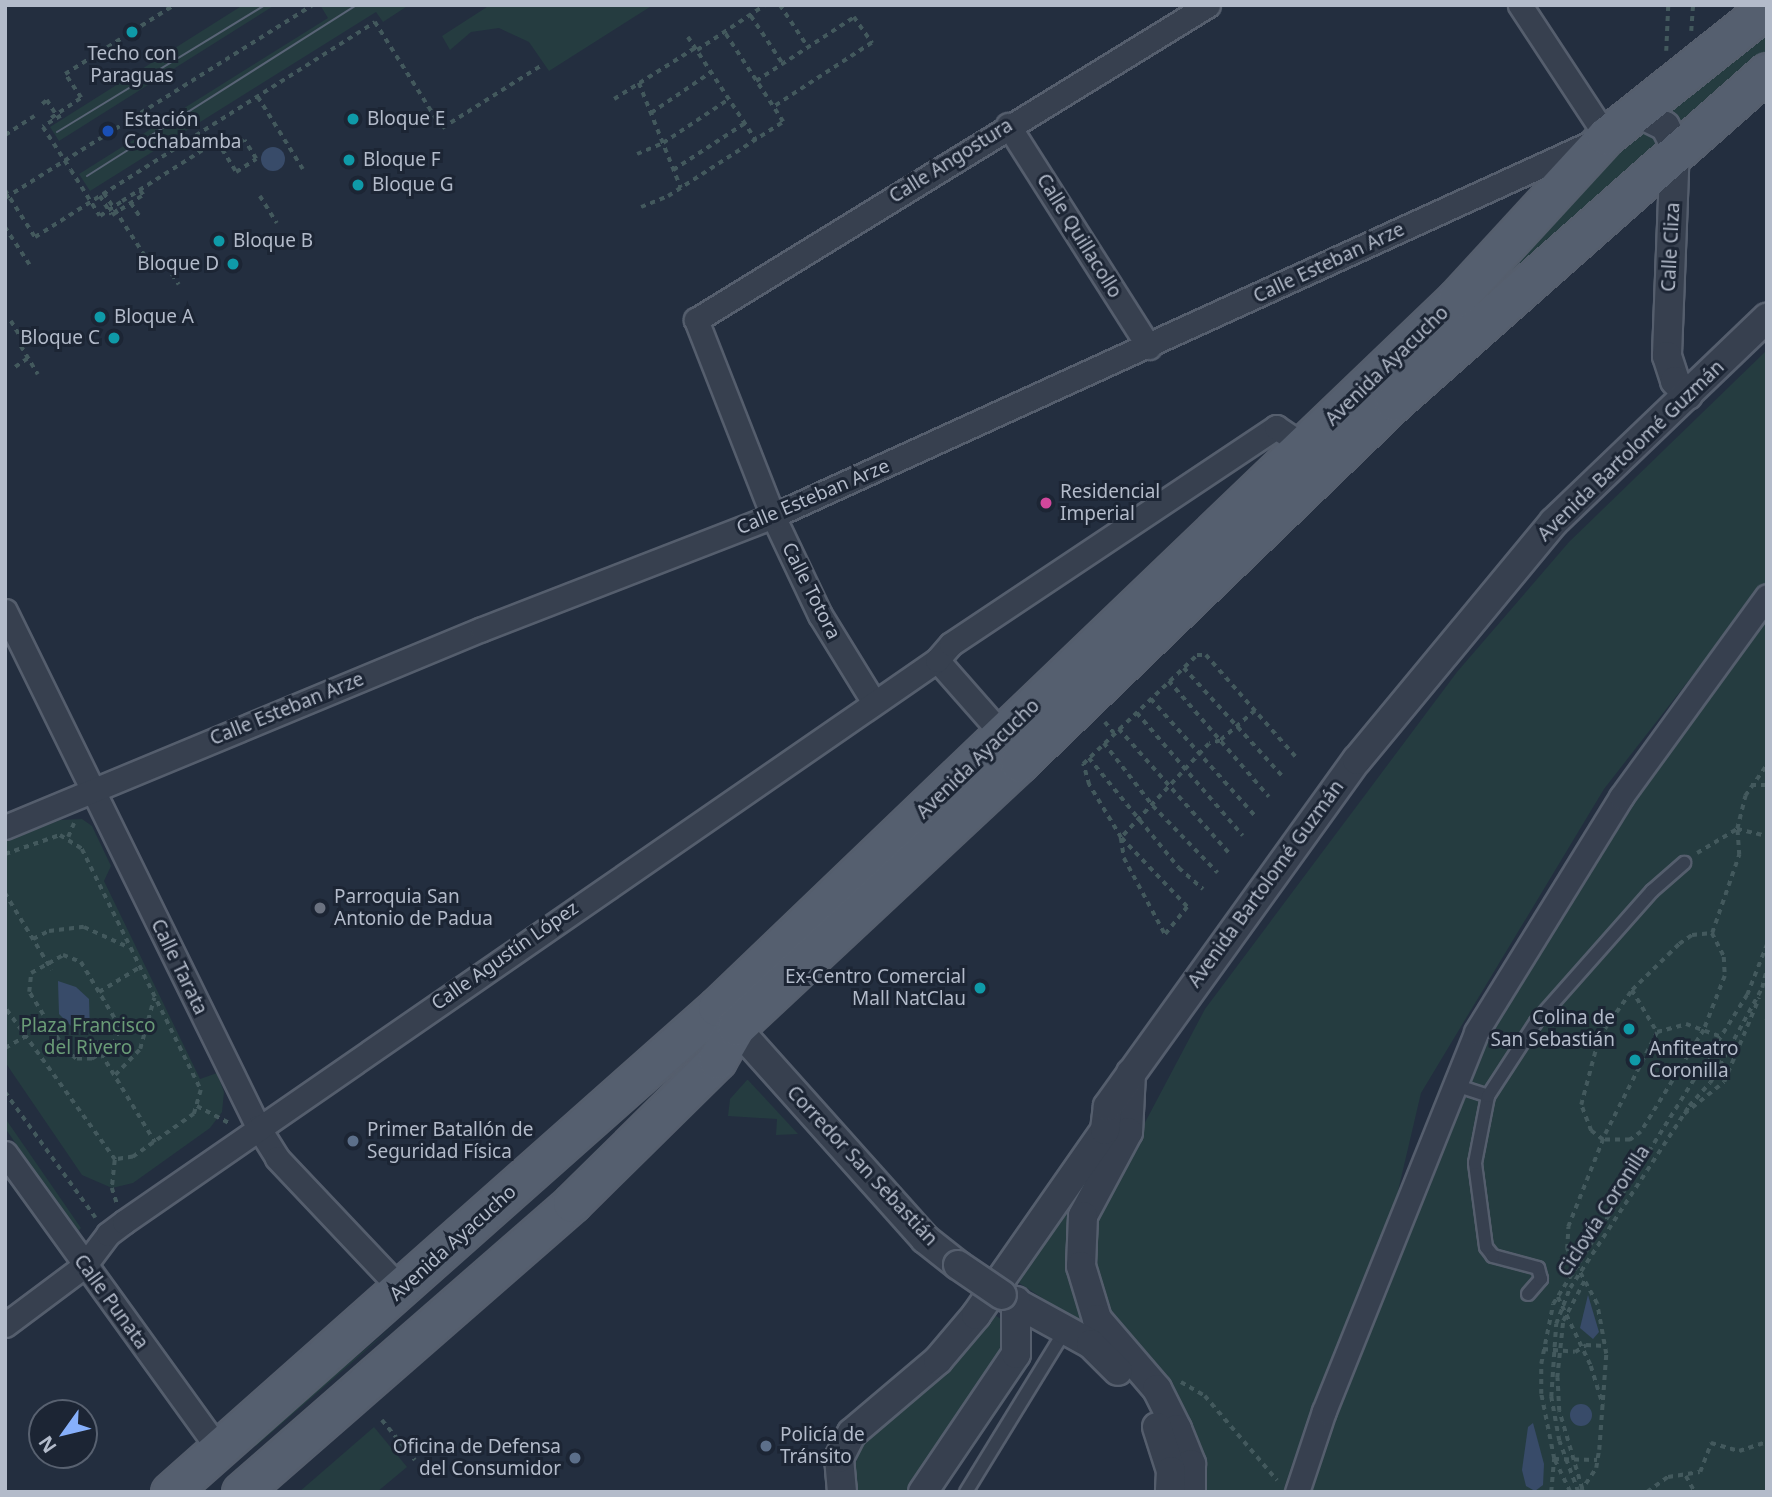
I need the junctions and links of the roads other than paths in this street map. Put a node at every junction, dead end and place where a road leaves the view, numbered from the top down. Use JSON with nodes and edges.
{"nodes":[{"id":1,"x":1208,"y":5,"type":"edge"},
{"id":2,"x":1520,"y":5,"type":"edge"},
{"id":3,"x":1767,"y":8,"type":"edge"},
{"id":4,"x":1767,"y":72,"type":"edge"},
{"id":5,"x":1638,"y":113,"type":"junction"},
{"id":6,"x":1008,"y":125,"type":"junction"},
{"id":7,"x":1606,"y":136,"type":"junction"},
{"id":8,"x":1675,"y":156,"type":"junction"},
{"id":9,"x":1767,"y":318,"type":"edge"},
{"id":10,"x":696,"y":320,"type":"joint"},
{"id":11,"x":1149,"y":347,"type":"junction"},
{"id":12,"x":1688,"y":395,"type":"junction"},
{"id":13,"x":1304,"y":446,"type":"junction"},
{"id":14,"x":773,"y":516,"type":"junction"},
{"id":15,"x":1767,"y":596,"type":"edge"},
{"id":16,"x":5,"y":611,"type":"edge"},
{"id":17,"x":937,"y":660,"type":"junction"},
{"id":18,"x":873,"y":701,"type":"junction"},
{"id":19,"x":1003,"y":735,"type":"junction"},
{"id":20,"x":92,"y":790,"type":"junction"},
{"id":21,"x":5,"y":827,"type":"edge"},
{"id":22,"x":1684,"y":863,"type":"road end"},
{"id":23,"x":726,"y":1017,"type":"junction"},
{"id":24,"x":1131,"y":1072,"type":"junction"},
{"id":25,"x":1451,"y":1084,"type":"junction"},
{"id":26,"x":1488,"y":1096,"type":"junction"},
{"id":27,"x":254,"y":1130,"type":"junction"},
{"id":28,"x":5,"y":1153,"type":"edge"},
{"id":29,"x":84,"y":1266,"type":"junction"},
{"id":30,"x":402,"y":1290,"type":"junction"},
{"id":31,"x":1528,"y":1294,"type":"dead end"},
{"id":32,"x":1009,"y":1298,"type":"junction"},
{"id":33,"x":5,"y":1325,"type":"edge"},
{"id":34,"x":1066,"y":1329,"type":"junction"},
{"id":35,"x":219,"y":1450,"type":"junction"},
{"id":36,"x":1288,"y":1487,"type":"edge"},
{"id":37,"x":170,"y":1492,"type":"edge"},
{"id":38,"x":241,"y":1492,"type":"edge"},
{"id":39,"x":842,"y":1492,"type":"edge"},
{"id":40,"x":923,"y":1492,"type":"edge"},
{"id":41,"x":966,"y":1492,"type":"edge"},
{"id":42,"x":1170,"y":1492,"type":"edge"},
{"id":43,"x":1191,"y":1492,"type":"edge"}],
"edges":[{"from":1,"to":6,"type":"street","name":"Calle Angostura"},
{"from":2,"to":7,"type":"street"},
{"from":3,"to":5,"type":"main road","name":"Avenida Ayacucho"},
{"from":4,"to":8,"type":"main road","name":"Avenida Ayacucho"},
{"from":5,"to":7,"type":"main road","name":"Avenida Ayacucho"},
{"from":5,"to":8,"type":"street","name":"Calle Cliza"},
{"from":6,"to":10,"type":"street","name":"Calle Angostura"},
{"from":6,"to":11,"type":"street","name":"Calle Quillacollo"},
{"from":7,"to":11,"type":"street","name":"Calle Esteban Arze"},
{"from":7,"to":13,"type":"main road","name":"Avenida Ayacucho"},
{"from":8,"to":12,"type":"street","name":"Calle Cliza"},
{"from":8,"to":23,"type":"main road","name":"Avenida Ayacucho"},
{"from":9,"to":12,"type":"street","name":"Avenida Bartolomé Guzmán"},
{"from":10,"to":14,"type":"street","name":"Calle Totora"},
{"from":11,"to":14,"type":"street","name":"Calle Esteban Arze"},
{"from":12,"to":24,"type":"street","name":"Avenida Bartolomé Guzmán"},
{"from":13,"to":17,"type":"street","name":"Calle Agustín López"},
{"from":13,"to":19,"type":"main road","name":"Avenida Ayacucho"},
{"from":14,"to":18,"type":"street","name":"Calle Totora"},
{"from":14,"to":20,"type":"street","name":"Calle Esteban Arze"},
{"from":15,"to":25,"type":"street"},
{"from":16,"to":20,"type":"street","name":"Calle Tarata"},
{"from":17,"to":18,"type":"street","name":"Calle Agustín López"},
{"from":17,"to":19,"type":"street"},
{"from":18,"to":27,"type":"street","name":"Calle Agustín López"},
{"from":19,"to":23,"type":"main road","name":"Avenida Ayacucho"},
{"from":20,"to":21,"type":"street","name":"Calle Esteban Arze"},
{"from":20,"to":27,"type":"street","name":"Calle Tarata"},
{"from":22,"to":26,"type":"lane"},
{"from":23,"to":30,"type":"main road","name":"Avenida Ayacucho"},
{"from":23,"to":32,"type":"street","name":"Corredor San Sebastián","bridge":true},
{"from":23,"to":38,"type":"main road","name":"Avenida Ayacucho"},
{"from":24,"to":39,"type":"street","name":"Avenida Bartolomé Guzmán"},
{"from":24,"to":43,"type":"street"},
{"from":25,"to":26,"type":"lane"},
{"from":25,"to":36,"type":"street"},
{"from":26,"to":31,"type":"lane"},
{"from":27,"to":29,"type":"street","name":"Calle Agustín López"},
{"from":27,"to":30,"type":"street","name":"Calle Tarata"},
{"from":28,"to":29,"type":"street","name":"Calle Punata"},
{"from":29,"to":33,"type":"street","name":"Calle Agustín López"},
{"from":29,"to":35,"type":"street","name":"Calle Punata"},
{"from":30,"to":35,"type":"main road","name":"Avenida Ayacucho"},
{"from":32,"to":34,"type":"street","name":"Corredor San Sebastián"},
{"from":32,"to":40,"type":"street"},
{"from":34,"to":41,"type":"lane"},
{"from":34,"to":42,"type":"street","name":"Corredor San Sebastián"},
{"from":35,"to":37,"type":"main road","name":"Avenida Ayacucho"}]}
